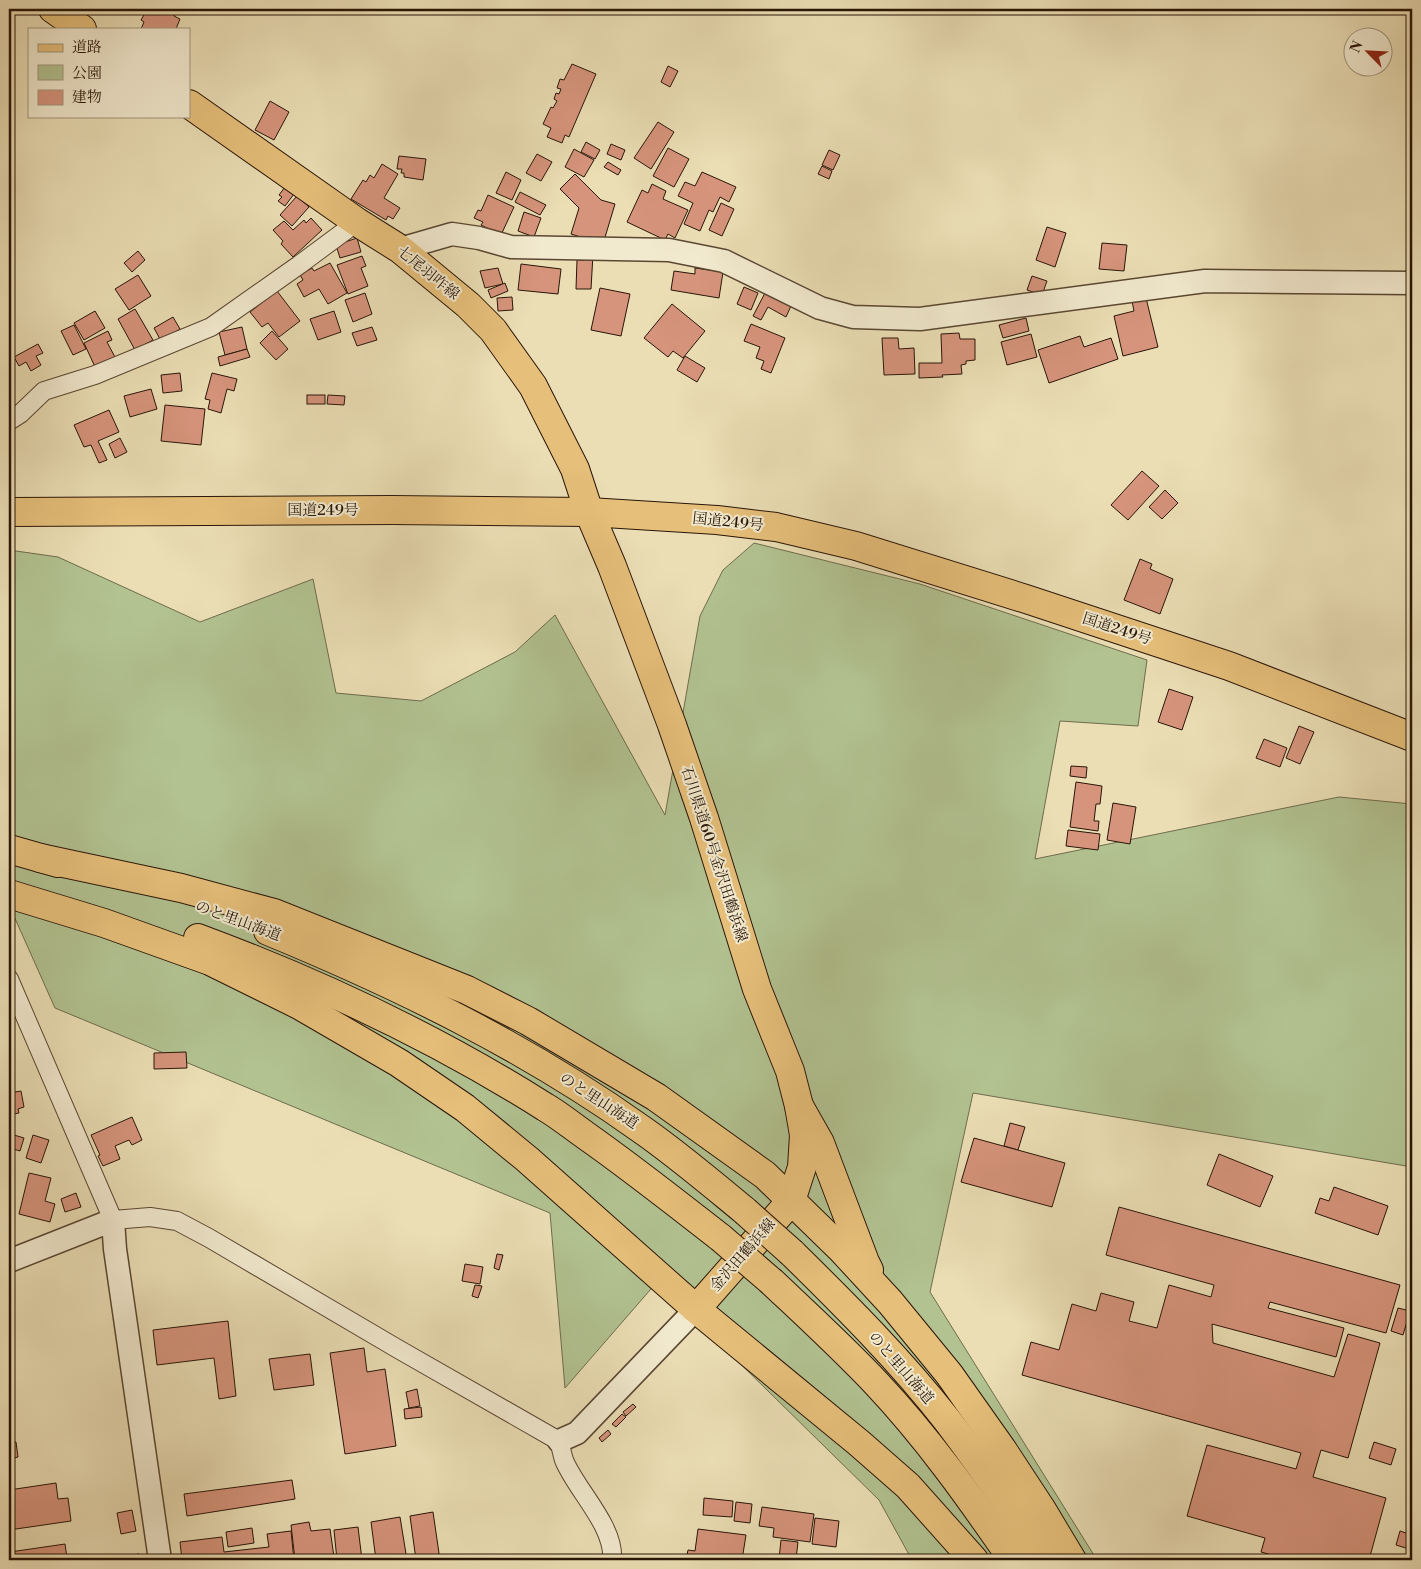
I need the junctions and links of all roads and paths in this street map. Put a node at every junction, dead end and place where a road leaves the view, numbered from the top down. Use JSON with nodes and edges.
{"nodes":[{"id":1,"x":53,"y":9,"type":"edge"},
{"id":2,"x":81,"y":28,"type":"edge"},
{"id":3,"x":190,"y":105,"type":"edge"},
{"id":4,"x":357,"y":222,"type":"junction"},
{"id":5,"x":400,"y":249,"type":"junction"},
{"id":6,"x":1412,"y":283,"type":"edge"},
{"id":7,"x":9,"y":421,"type":"edge"},
{"id":8,"x":9,"y":512,"type":"edge"},
{"id":9,"x":589,"y":512,"type":"junction"},
{"id":10,"x":1412,"y":737,"type":"edge"},
{"id":11,"x":9,"y":849,"type":"edge"},
{"id":12,"x":40,"y":858,"type":"junction"},
{"id":13,"x":9,"y":879,"type":"edge"},
{"id":14,"x":9,"y":894,"type":"edge"},
{"id":15,"x":9,"y":979,"type":"edge"},
{"id":16,"x":799,"y":1106,"type":"junction"},
{"id":17,"x":790,"y":1201,"type":"junction"},
{"id":18,"x":114,"y":1220,"type":"junction"},
{"id":19,"x":9,"y":1261,"type":"edge"},
{"id":20,"x":882,"y":1292,"type":"junction"},
{"id":21,"x":696,"y":1309,"type":"junction"},
{"id":22,"x":559,"y":1441,"type":"junction"},
{"id":23,"x":160,"y":1560,"type":"edge"},
{"id":24,"x":612,"y":1560,"type":"edge"},
{"id":25,"x":974,"y":1560,"type":"edge"},
{"id":26,"x":1013,"y":1560,"type":"edge"},
{"id":27,"x":1045,"y":1560,"type":"edge"},
{"id":28,"x":1072,"y":1560,"type":"edge"}],
"edges":[{"from":1,"to":2,"type":"main road"},
{"from":3,"to":4,"type":"main road","name":"七尾羽咋線"},
{"from":4,"to":5,"type":"main road","name":"七尾羽咋線"},
{"from":4,"to":7,"type":"street"},
{"from":5,"to":6,"type":"street"},
{"from":5,"to":9,"type":"main road","name":"七尾羽咋線"},
{"from":8,"to":9,"type":"main road","name":"国道249号"},
{"from":9,"to":10,"type":"main road","name":"国道249号"},
{"from":9,"to":16,"type":"main road","name":"石川県道60号金沢田鶴浜線"},
{"from":11,"to":12,"type":"main road","name":"のと里山海道"},
{"from":12,"to":17,"type":"main road"},
{"from":12,"to":27,"type":"main road","name":"のと里山海道","bridge":true},
{"from":13,"to":26,"type":"main road","name":"のと里山海道","bridge":true},
{"from":14,"to":21,"type":"main road"},
{"from":15,"to":18,"type":"street"},
{"from":16,"to":17,"type":"main road","name":"石川県道60号金沢田鶴浜線"},
{"from":16,"to":20,"type":"main road"},
{"from":17,"to":20,"type":"main road"},
{"from":17,"to":21,"type":"main road","name":"金沢田鶴浜線"},
{"from":18,"to":19,"type":"street"},
{"from":18,"to":22,"type":"street"},
{"from":18,"to":23,"type":"street"},
{"from":20,"to":28,"type":"main road"},
{"from":21,"to":22,"type":"street"},
{"from":21,"to":25,"type":"main road"},
{"from":22,"to":24,"type":"street"}]}
